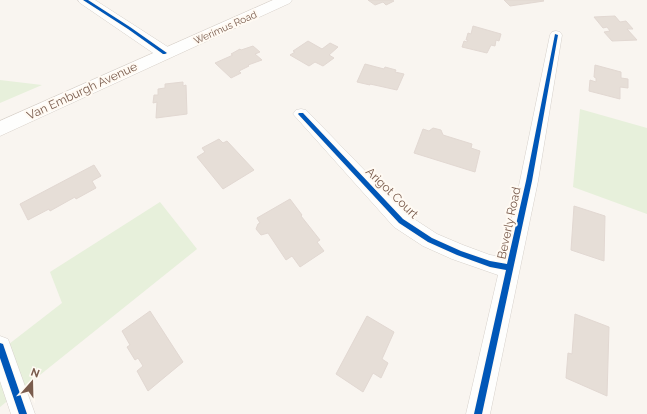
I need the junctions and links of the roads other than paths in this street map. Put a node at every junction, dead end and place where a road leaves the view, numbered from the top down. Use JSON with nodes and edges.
{"nodes":[{"id":1,"x":85,"y":0,"type":"edge"},
{"id":2,"x":285,"y":0,"type":"edge"},
{"id":3,"x":556,"y":35,"type":"dead end"},
{"id":4,"x":165,"y":53,"type":"junction"},
{"id":5,"x":301,"y":114,"type":"dead end"},
{"id":6,"x":0,"y":129,"type":"edge"},
{"id":7,"x":510,"y":268,"type":"junction"},
{"id":8,"x":0,"y":347,"type":"edge"},
{"id":9,"x":23,"y":414,"type":"edge"},
{"id":10,"x":478,"y":414,"type":"edge"}],
"edges":[{"from":1,"to":4,"type":"main road"},
{"from":2,"to":4,"type":"main road","name":"Werimus Road"},
{"from":3,"to":7,"type":"street","name":"Beverly Road"},
{"from":4,"to":6,"type":"main road","name":"Van Emburgh Avenue"},
{"from":5,"to":7,"type":"street","name":"Arigot Court"},
{"from":7,"to":10,"type":"street","name":"Beverly Road"},
{"from":8,"to":9,"type":"street"}]}
